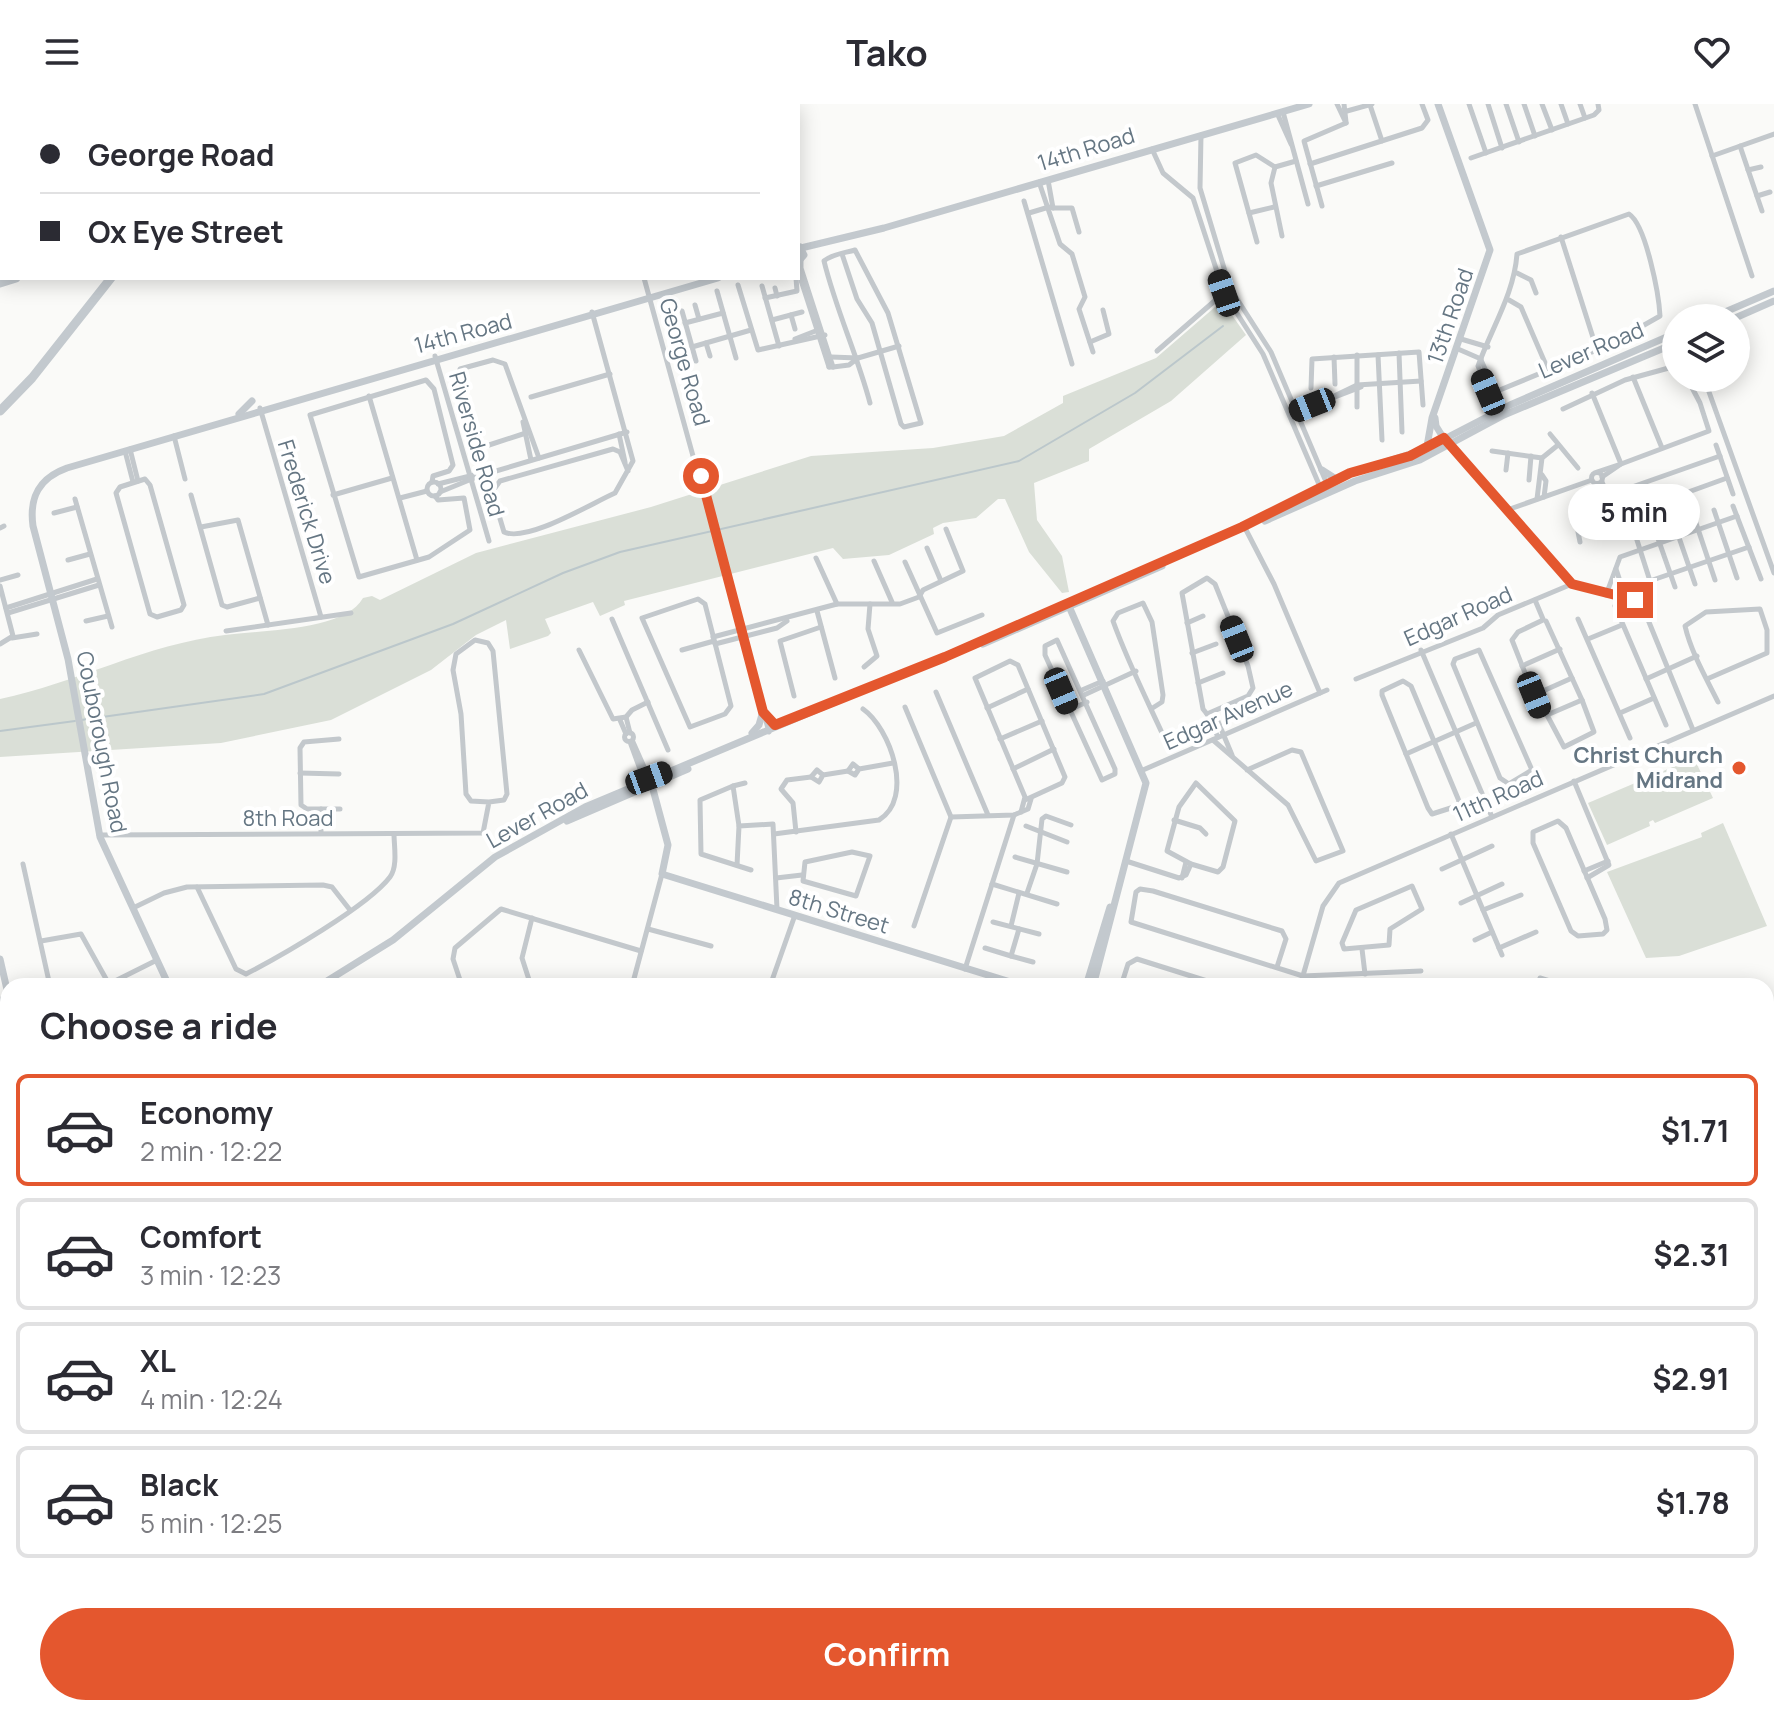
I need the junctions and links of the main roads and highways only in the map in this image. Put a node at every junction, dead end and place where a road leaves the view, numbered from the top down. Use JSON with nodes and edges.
{"nodes":[{"id":1,"x":109,"y":280,"type":"edge"},
{"id":2,"x":0,"y":411,"type":"edge"}],
"edges":[{"from":1,"to":2,"type":"highway"}]}
